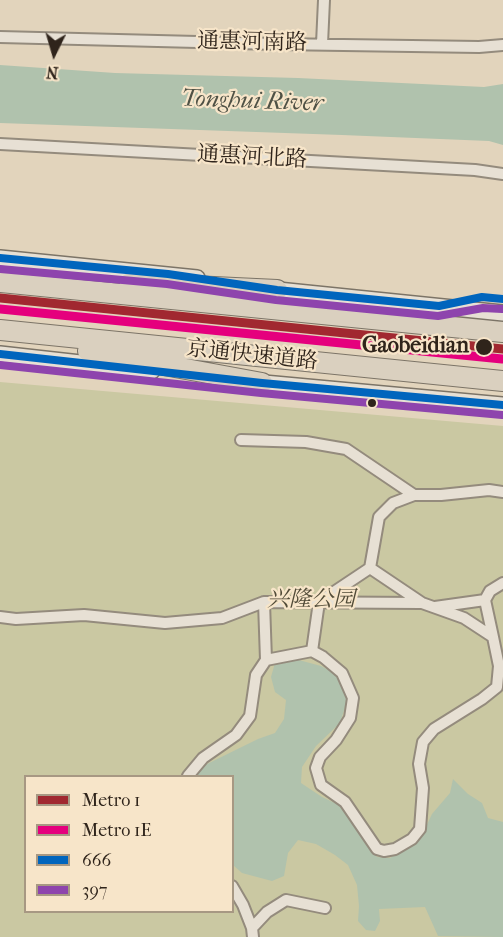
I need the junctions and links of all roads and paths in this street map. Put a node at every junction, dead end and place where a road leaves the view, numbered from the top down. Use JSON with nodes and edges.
{"nodes":[{"id":1,"x":324,"y":0,"type":"edge"},
{"id":2,"x":0,"y":37,"type":"edge"},
{"id":3,"x":322,"y":44,"type":"junction"},
{"id":4,"x":503,"y":45,"type":"edge"},
{"id":5,"x":0,"y":144,"type":"edge"},
{"id":6,"x":503,"y":174,"type":"edge"},
{"id":7,"x":0,"y":258,"type":"edge"},
{"id":8,"x":0,"y":276,"type":"edge"},
{"id":9,"x":0,"y":282,"type":"edge"},
{"id":10,"x":277,"y":290,"type":"junction"},
{"id":11,"x":503,"y":313,"type":"edge"},
{"id":12,"x":0,"y":332,"type":"edge"},
{"id":13,"x":503,"y":332,"type":"edge"},
{"id":14,"x":0,"y":354,"type":"edge"},
{"id":15,"x":503,"y":381,"type":"edge"},
{"id":16,"x":262,"y":383,"type":"junction"},
{"id":17,"x":503,"y":405,"type":"edge"},
{"id":18,"x":241,"y":440,"type":"dead end"},
{"id":19,"x":503,"y":492,"type":"edge"},
{"id":20,"x":414,"y":495,"type":"junction"},
{"id":21,"x":370,"y":568,"type":"junction"},
{"id":22,"x":503,"y":583,"type":"edge"},
{"id":23,"x":485,"y":600,"type":"junction"},
{"id":24,"x":264,"y":602,"type":"junction"},
{"id":25,"x":319,"y":602,"type":"junction"},
{"id":26,"x":427,"y":605,"type":"junction"},
{"id":27,"x":0,"y":617,"type":"edge"},
{"id":28,"x":493,"y":637,"type":"junction"},
{"id":29,"x":312,"y":651,"type":"junction"},
{"id":30,"x":266,"y":660,"type":"junction"},
{"id":31,"x":190,"y":775,"type":"edge"},
{"id":32,"x":234,"y":889,"type":"edge"},
{"id":33,"x":325,"y":908,"type":"dead end"},
{"id":34,"x":253,"y":933,"type":"edge"}],
"edges":[{"from":1,"to":3,"type":"street"},
{"from":2,"to":3,"type":"street","name":"通惠河南路"},
{"from":3,"to":4,"type":"street","name":"通惠河南路"},
{"from":5,"to":6,"type":"street","name":"通惠河北路"},
{"from":7,"to":10,"type":"main road"},
{"from":8,"to":10,"type":"highway"},
{"from":9,"to":13,"type":"highway"},
{"from":10,"to":11,"type":"main road"},
{"from":12,"to":15,"type":"highway","name":"京通快速道路"},
{"from":12,"to":16,"type":"highway"},
{"from":14,"to":16,"type":"main road"},
{"from":16,"to":17,"type":"main road"},
{"from":18,"to":20,"type":"street"},
{"from":19,"to":20,"type":"street"},
{"from":20,"to":21,"type":"street"},
{"from":21,"to":25,"type":"street"},
{"from":21,"to":26,"type":"street"},
{"from":22,"to":23,"type":"street"},
{"from":23,"to":26,"type":"street"},
{"from":23,"to":28,"type":"street"},
{"from":24,"to":25,"type":"street"},
{"from":24,"to":27,"type":"street"},
{"from":24,"to":30,"type":"street"},
{"from":25,"to":26,"type":"street"},
{"from":25,"to":29,"type":"street"},
{"from":26,"to":28,"type":"street"},
{"from":28,"to":29,"type":"street"},
{"from":29,"to":30,"type":"street"},
{"from":30,"to":31,"type":"street"},
{"from":32,"to":34,"type":"street"},
{"from":33,"to":34,"type":"street"}]}
